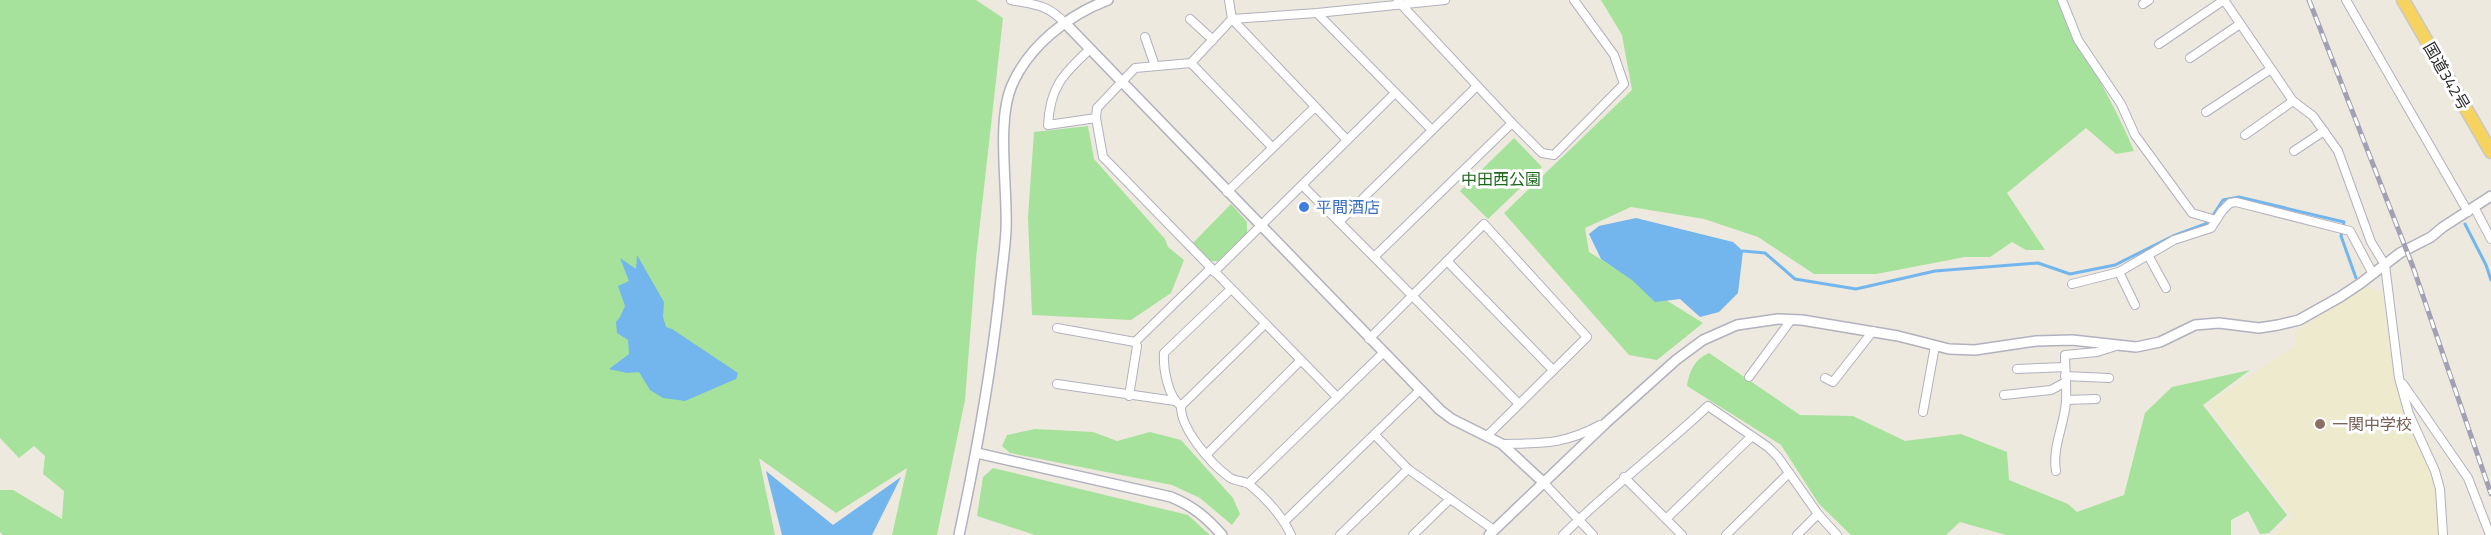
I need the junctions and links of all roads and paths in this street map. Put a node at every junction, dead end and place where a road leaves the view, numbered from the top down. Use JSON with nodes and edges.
{"nodes":[{"id":1,"x":1011,"y":0,"type":"edge"},
{"id":2,"x":1108,"y":0,"type":"edge"},
{"id":3,"x":1229,"y":0,"type":"edge"},
{"id":4,"x":1445,"y":0,"type":"edge"},
{"id":5,"x":1574,"y":0,"type":"edge"},
{"id":6,"x":2062,"y":0,"type":"edge"},
{"id":7,"x":2224,"y":0,"type":"edge"},
{"id":8,"x":2346,"y":0,"type":"edge"},
{"id":9,"x":2403,"y":0,"type":"edge"},
{"id":10,"x":1398,"y":2,"type":"edge"},
{"id":11,"x":1317,"y":13,"type":"junction"},
{"id":12,"x":1190,"y":19,"type":"dead end"},
{"id":13,"x":1232,"y":19,"type":"junction"},
{"id":14,"x":1065,"y":22,"type":"junction"},
{"id":15,"x":2240,"y":24,"type":"junction"},
{"id":16,"x":1145,"y":37,"type":"dead end"},
{"id":17,"x":1213,"y":40,"type":"junction"},
{"id":18,"x":2159,"y":44,"type":"dead end"},
{"id":19,"x":1090,"y":49,"type":"junction"},
{"id":20,"x":2190,"y":58,"type":"dead end"},
{"id":21,"x":1191,"y":63,"type":"junction"},
{"id":22,"x":1155,"y":66,"type":"junction"},
{"id":23,"x":2271,"y":69,"type":"junction"},
{"id":24,"x":1121,"y":83,"type":"junction"},
{"id":25,"x":1477,"y":86,"type":"junction"},
{"id":26,"x":1395,"y":93,"type":"junction"},
{"id":27,"x":2293,"y":101,"type":"junction"},
{"id":28,"x":1315,"y":107,"type":"junction"},
{"id":29,"x":2206,"y":112,"type":"dead end"},
{"id":30,"x":1095,"y":118,"type":"junction"},
{"id":31,"x":1512,"y":123,"type":"junction"},
{"id":32,"x":1432,"y":130,"type":"junction"},
{"id":33,"x":2324,"y":130,"type":"junction"},
{"id":34,"x":2245,"y":135,"type":"dead end"},
{"id":35,"x":1347,"y":140,"type":"junction"},
{"id":36,"x":1272,"y":147,"type":"junction"},
{"id":37,"x":2294,"y":151,"type":"dead end"},
{"id":38,"x":2491,"y":152,"type":"edge"},
{"id":39,"x":1302,"y":185,"type":"junction"},
{"id":40,"x":1227,"y":192,"type":"junction"},
{"id":41,"x":2491,"y":196,"type":"edge"},
{"id":42,"x":2471,"y":209,"type":"junction"},
{"id":43,"x":2216,"y":220,"type":"junction"},
{"id":44,"x":1339,"y":222,"type":"junction"},
{"id":45,"x":1261,"y":226,"type":"junction"},
{"id":46,"x":2491,"y":239,"type":"edge"},
{"id":47,"x":2148,"y":255,"type":"junction"},
{"id":48,"x":1374,"y":257,"type":"junction"},
{"id":49,"x":1447,"y":261,"type":"junction"},
{"id":50,"x":2385,"y":265,"type":"junction"},
{"id":51,"x":1212,"y":270,"type":"junction"},
{"id":52,"x":2119,"y":272,"type":"junction"},
{"id":53,"x":2373,"y":274,"type":"junction"},
{"id":54,"x":2072,"y":284,"type":"dead end"},
{"id":55,"x":2166,"y":288,"type":"dead end"},
{"id":56,"x":1231,"y":289,"type":"junction"},
{"id":57,"x":1412,"y":295,"type":"junction"},
{"id":58,"x":2135,"y":305,"type":"dead end"},
{"id":59,"x":1791,"y":320,"type":"junction"},
{"id":60,"x":1265,"y":324,"type":"junction"},
{"id":61,"x":1057,"y":328,"type":"dead end"},
{"id":62,"x":1873,"y":331,"type":"junction"},
{"id":63,"x":1369,"y":339,"type":"junction"},
{"id":64,"x":1135,"y":342,"type":"junction"},
{"id":65,"x":2120,"y":345,"type":"junction"},
{"id":66,"x":1935,"y":346,"type":"junction"},
{"id":67,"x":1383,"y":353,"type":"junction"},
{"id":68,"x":1300,"y":361,"type":"junction"},
{"id":69,"x":2065,"y":367,"type":"junction"},
{"id":70,"x":2018,"y":369,"type":"dead end"},
{"id":71,"x":1553,"y":370,"type":"junction"},
{"id":72,"x":1749,"y":377,"type":"dead end"},
{"id":73,"x":1825,"y":378,"type":"dead end"},
{"id":74,"x":2109,"y":378,"type":"dead end"},
{"id":75,"x":2399,"y":378,"type":"junction"},
{"id":76,"x":2065,"y":379,"type":"junction"},
{"id":77,"x":1057,"y":384,"type":"dead end"},
{"id":78,"x":1420,"y":390,"type":"junction"},
{"id":79,"x":2004,"y":395,"type":"dead end"},
{"id":80,"x":1129,"y":396,"type":"junction"},
{"id":81,"x":1337,"y":397,"type":"junction"},
{"id":82,"x":2096,"y":399,"type":"dead end"},
{"id":83,"x":2066,"y":400,"type":"junction"},
{"id":84,"x":1178,"y":403,"type":"junction"},
{"id":85,"x":1519,"y":404,"type":"junction"},
{"id":86,"x":1923,"y":412,"type":"dead end"},
{"id":87,"x":1607,"y":422,"type":"junction"},
{"id":88,"x":1375,"y":435,"type":"junction"},
{"id":89,"x":1487,"y":436,"type":"junction"},
{"id":90,"x":1752,"y":436,"type":"junction"},
{"id":91,"x":1502,"y":444,"type":"junction"},
{"id":92,"x":977,"y":453,"type":"junction"},
{"id":93,"x":1207,"y":454,"type":"junction"},
{"id":94,"x":1408,"y":469,"type":"junction"},
{"id":95,"x":2056,"y":471,"type":"dead end"},
{"id":96,"x":1789,"y":473,"type":"junction"},
{"id":97,"x":1624,"y":477,"type":"junction"},
{"id":98,"x":1543,"y":482,"type":"junction"},
{"id":99,"x":1249,"y":483,"type":"junction"},
{"id":100,"x":1450,"y":499,"type":"junction"},
{"id":101,"x":1818,"y":514,"type":"junction"},
{"id":102,"x":1666,"y":519,"type":"junction"},
{"id":103,"x":1578,"y":520,"type":"junction"},
{"id":104,"x":1285,"y":521,"type":"junction"},
{"id":105,"x":1491,"y":533,"type":"edge"},
{"id":106,"x":959,"y":535,"type":"edge"},
{"id":107,"x":1222,"y":535,"type":"edge"},
{"id":108,"x":1291,"y":535,"type":"edge"},
{"id":109,"x":1340,"y":535,"type":"edge"},
{"id":110,"x":1413,"y":535,"type":"edge"},
{"id":111,"x":1563,"y":535,"type":"edge"},
{"id":112,"x":1593,"y":535,"type":"edge"},
{"id":113,"x":1682,"y":535,"type":"edge"},
{"id":114,"x":1726,"y":535,"type":"edge"},
{"id":115,"x":1797,"y":535,"type":"edge"},
{"id":116,"x":1837,"y":535,"type":"edge"},
{"id":117,"x":2443,"y":535,"type":"edge"},
{"id":118,"x":2490,"y":535,"type":"edge"}],
"edges":[{"from":1,"to":14,"type":"street"},
{"from":2,"to":14,"type":"street"},
{"from":3,"to":13,"type":"street"},
{"from":4,"to":10,"type":"street"},
{"from":5,"to":31,"type":"street"},
{"from":6,"to":43,"type":"street"},
{"from":7,"to":15,"type":"street"},
{"from":7,"to":18,"type":"street"},
{"from":8,"to":42,"type":"street"},
{"from":9,"to":38,"type":"highway","name":"国道342号"},
{"from":10,"to":11,"type":"street"},
{"from":10,"to":25,"type":"street"},
{"from":11,"to":13,"type":"street"},
{"from":11,"to":26,"type":"street"},
{"from":12,"to":17,"type":"street"},
{"from":13,"to":17,"type":"street"},
{"from":13,"to":28,"type":"street"},
{"from":14,"to":19,"type":"street"},
{"from":14,"to":92,"type":"street"},
{"from":15,"to":20,"type":"street"},
{"from":15,"to":23,"type":"street"},
{"from":16,"to":22,"type":"street"},
{"from":17,"to":21,"type":"street"},
{"from":19,"to":24,"type":"street"},
{"from":19,"to":30,"type":"street"},
{"from":21,"to":22,"type":"street"},
{"from":21,"to":36,"type":"street"},
{"from":22,"to":24,"type":"street"},
{"from":23,"to":27,"type":"street"},
{"from":23,"to":29,"type":"street"},
{"from":24,"to":30,"type":"street"},
{"from":24,"to":40,"type":"street"},
{"from":25,"to":31,"type":"street"},
{"from":25,"to":32,"type":"street"},
{"from":26,"to":32,"type":"street"},
{"from":26,"to":35,"type":"street"},
{"from":27,"to":33,"type":"street"},
{"from":27,"to":34,"type":"street"},
{"from":28,"to":35,"type":"street"},
{"from":28,"to":36,"type":"street"},
{"from":30,"to":51,"type":"street"},
{"from":31,"to":48,"type":"street"},
{"from":32,"to":44,"type":"street"},
{"from":33,"to":37,"type":"street"},
{"from":33,"to":50,"type":"street"},
{"from":35,"to":39,"type":"street"},
{"from":36,"to":40,"type":"street"},
{"from":39,"to":44,"type":"street"},
{"from":39,"to":45,"type":"street"},
{"from":40,"to":45,"type":"street"},
{"from":41,"to":42,"type":"street"},
{"from":42,"to":46,"type":"street"},
{"from":42,"to":50,"type":"street"},
{"from":43,"to":47,"type":"street"},
{"from":43,"to":53,"type":"street"},
{"from":44,"to":48,"type":"street"},
{"from":45,"to":51,"type":"street"},
{"from":45,"to":63,"type":"street"},
{"from":47,"to":52,"type":"street"},
{"from":47,"to":55,"type":"street"},
{"from":48,"to":57,"type":"street"},
{"from":49,"to":57,"type":"street"},
{"from":49,"to":71,"type":"street"},
{"from":49,"to":71,"type":"street"},
{"from":50,"to":53,"type":"street"},
{"from":50,"to":75,"type":"street"},
{"from":51,"to":56,"type":"street"},
{"from":51,"to":64,"type":"street"},
{"from":52,"to":54,"type":"street"},
{"from":52,"to":58,"type":"street"},
{"from":53,"to":65,"type":"street"},
{"from":56,"to":60,"type":"street"},
{"from":56,"to":84,"type":"street"},
{"from":57,"to":63,"type":"street"},
{"from":57,"to":85,"type":"street"},
{"from":59,"to":62,"type":"street"},
{"from":59,"to":72,"type":"street"},
{"from":59,"to":87,"type":"street"},
{"from":60,"to":68,"type":"street"},
{"from":60,"to":84,"type":"street"},
{"from":61,"to":64,"type":"street"},
{"from":62,"to":66,"type":"street"},
{"from":62,"to":73,"type":"street"},
{"from":63,"to":67,"type":"street"},
{"from":64,"to":80,"type":"street"},
{"from":65,"to":66,"type":"street"},
{"from":65,"to":69,"type":"street"},
{"from":66,"to":86,"type":"street"},
{"from":67,"to":78,"type":"street"},
{"from":67,"to":81,"type":"street"},
{"from":68,"to":81,"type":"street"},
{"from":68,"to":93,"type":"street"},
{"from":69,"to":70,"type":"street"},
{"from":69,"to":76,"type":"street"},
{"from":71,"to":85,"type":"street"},
{"from":74,"to":76,"type":"street"},
{"from":75,"to":117,"type":"street"},
{"from":75,"to":118,"type":"street"},
{"from":76,"to":79,"type":"street"},
{"from":76,"to":83,"type":"street"},
{"from":77,"to":80,"type":"street"},
{"from":78,"to":88,"type":"street"},
{"from":78,"to":89,"type":"street"},
{"from":80,"to":84,"type":"street"},
{"from":81,"to":99,"type":"street"},
{"from":82,"to":83,"type":"street"},
{"from":83,"to":95,"type":"street"},
{"from":84,"to":93,"type":"street"},
{"from":85,"to":89,"type":"street"},
{"from":87,"to":91,"type":"street"},
{"from":87,"to":98,"type":"street"},
{"from":88,"to":94,"type":"street"},
{"from":88,"to":104,"type":"street"},
{"from":89,"to":91,"type":"street"},
{"from":90,"to":96,"type":"street"},
{"from":90,"to":97,"type":"street"},
{"from":90,"to":102,"type":"street"},
{"from":91,"to":98,"type":"street"},
{"from":92,"to":106,"type":"street"},
{"from":92,"to":107,"type":"street"},
{"from":93,"to":99,"type":"street"},
{"from":94,"to":100,"type":"street"},
{"from":94,"to":109,"type":"street"},
{"from":96,"to":101,"type":"street"},
{"from":96,"to":114,"type":"street"},
{"from":97,"to":102,"type":"street"},
{"from":97,"to":103,"type":"street"},
{"from":98,"to":103,"type":"street"},
{"from":98,"to":105,"type":"street"},
{"from":99,"to":104,"type":"street"},
{"from":100,"to":105,"type":"street"},
{"from":100,"to":110,"type":"street"},
{"from":101,"to":115,"type":"street"},
{"from":101,"to":116,"type":"street"},
{"from":102,"to":113,"type":"street"},
{"from":103,"to":111,"type":"street"},
{"from":103,"to":112,"type":"street"},
{"from":104,"to":108,"type":"street"}]}
